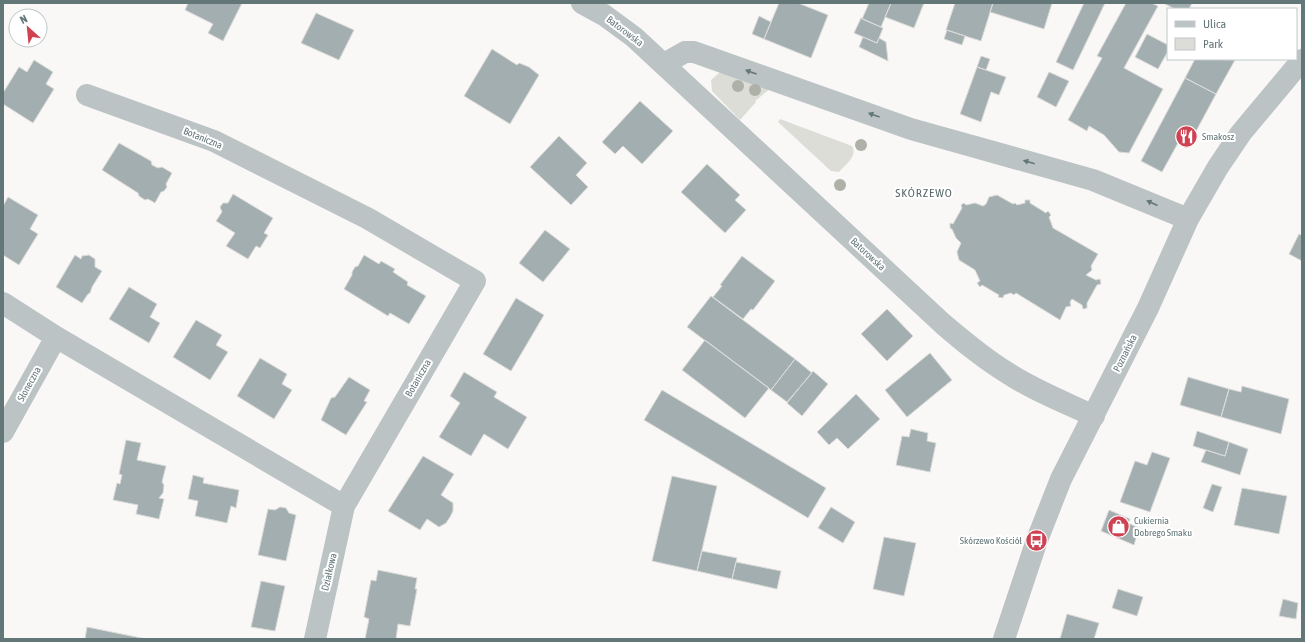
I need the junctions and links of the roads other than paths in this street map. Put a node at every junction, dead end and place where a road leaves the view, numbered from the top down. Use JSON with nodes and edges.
{"nodes":[{"id":1,"x":582,"y":3,"type":"edge"},
{"id":2,"x":1302,"y":60,"type":"edge"},
{"id":3,"x":664,"y":64,"type":"junction"},
{"id":4,"x":1302,"y":72,"type":"edge"},
{"id":5,"x":1281,"y":86,"type":"junction"},
{"id":6,"x":88,"y":95,"type":"dead end"},
{"id":7,"x":1188,"y":219,"type":"junction"},
{"id":8,"x":3,"y":303,"type":"edge"},
{"id":9,"x":56,"y":336,"type":"junction"},
{"id":10,"x":1094,"y":416,"type":"junction"},
{"id":11,"x":3,"y":432,"type":"edge"},
{"id":12,"x":344,"y":506,"type":"junction"},
{"id":13,"x":314,"y":639,"type":"edge"},
{"id":14,"x":1004,"y":639,"type":"edge"}],
"edges":[{"from":1,"to":3,"type":"street","name":"Batorowska"},
{"from":2,"to":5,"type":"street","name":"Poznańska"},
{"from":7,"to":3,"type":"street","one_way":true},
{"from":3,"to":10,"type":"street","name":"Batorowska"},
{"from":4,"to":5,"type":"street","name":"Poznańska"},
{"from":5,"to":7,"type":"street","name":"Poznańska"},
{"from":6,"to":12,"type":"street","name":"Botaniczna"},
{"from":7,"to":10,"type":"street","name":"Poznańska"},
{"from":8,"to":9,"type":"street"},
{"from":9,"to":11,"type":"street","name":"Słoneczna"},
{"from":9,"to":12,"type":"street"},
{"from":10,"to":14,"type":"street","name":"Poznańska"},
{"from":12,"to":13,"type":"street","name":"Działkowa"}]}
